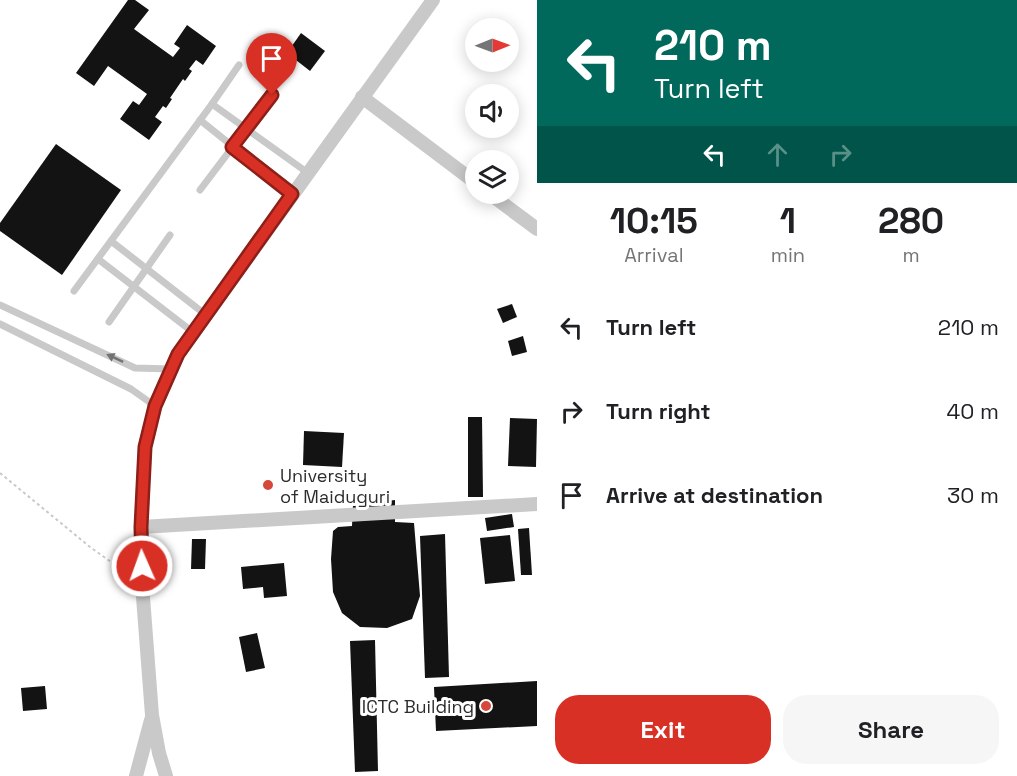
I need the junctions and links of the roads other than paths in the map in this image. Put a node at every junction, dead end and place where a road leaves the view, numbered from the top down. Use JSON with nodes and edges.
{"nodes":[{"id":1,"x":434,"y":0,"type":"edge"},
{"id":2,"x":239,"y":65,"type":"dead end"},
{"id":3,"x":272,"y":95,"type":"dead end"},
{"id":4,"x":362,"y":97,"type":"junction"},
{"id":5,"x":212,"y":104,"type":"junction"},
{"id":6,"x":200,"y":120,"type":"junction"},
{"id":7,"x":245,"y":128,"type":"junction"},
{"id":8,"x":232,"y":147,"type":"junction"},
{"id":9,"x":308,"y":173,"type":"junction"},
{"id":10,"x":465,"y":175,"type":"edge"},
{"id":11,"x":200,"y":190,"type":"dead end"},
{"id":12,"x":292,"y":194,"type":"junction"},
{"id":13,"x":503,"y":204,"type":"edge"},
{"id":14,"x":537,"y":229,"type":"edge"},
{"id":15,"x":170,"y":235,"type":"dead end"},
{"id":16,"x":111,"y":241,"type":"junction"},
{"id":17,"x":98,"y":259,"type":"junction"},
{"id":18,"x":146,"y":268,"type":"junction"},
{"id":19,"x":134,"y":286,"type":"junction"},
{"id":20,"x":74,"y":291,"type":"dead end"},
{"id":21,"x":0,"y":305,"type":"edge"},
{"id":22,"x":206,"y":315,"type":"junction"},
{"id":23,"x":109,"y":322,"type":"dead end"},
{"id":24,"x":0,"y":324,"type":"edge"},
{"id":25,"x":194,"y":333,"type":"junction"},
{"id":26,"x":171,"y":369,"type":"junction"},
{"id":27,"x":155,"y":406,"type":"junction"},
{"id":28,"x":537,"y":504,"type":"edge"},
{"id":29,"x":141,"y":527,"type":"junction"},
{"id":30,"x":152,"y":715,"type":"junction"},
{"id":31,"x":136,"y":776,"type":"edge"},
{"id":32,"x":166,"y":776,"type":"edge"}],
"edges":[{"from":1,"to":4,"type":"street"},
{"from":2,"to":5,"type":"lane"},
{"from":3,"to":7,"type":"lane"},
{"from":4,"to":9,"type":"street"},
{"from":4,"to":10,"type":"street"},
{"from":5,"to":6,"type":"lane"},
{"from":5,"to":7,"type":"lane"},
{"from":6,"to":8,"type":"lane"},
{"from":6,"to":16,"type":"lane"},
{"from":7,"to":8,"type":"lane"},
{"from":7,"to":9,"type":"lane"},
{"from":8,"to":11,"type":"lane"},
{"from":8,"to":12,"type":"lane"},
{"from":9,"to":12,"type":"street"},
{"from":12,"to":22,"type":"street"},
{"from":13,"to":14,"type":"street"},
{"from":15,"to":18,"type":"lane"},
{"from":16,"to":17,"type":"lane"},
{"from":16,"to":18,"type":"lane"},
{"from":17,"to":19,"type":"lane"},
{"from":17,"to":20,"type":"lane"},
{"from":18,"to":19,"type":"lane"},
{"from":18,"to":22,"type":"lane"},
{"from":19,"to":23,"type":"lane"},
{"from":19,"to":25,"type":"lane"},
{"from":26,"to":21,"type":"lane","one_way":true},
{"from":22,"to":25,"type":"street"},
{"from":24,"to":27,"type":"lane"},
{"from":25,"to":26,"type":"street"},
{"from":26,"to":27,"type":"street"},
{"from":27,"to":29,"type":"street"},
{"from":28,"to":29,"type":"street"},
{"from":29,"to":30,"type":"street"},
{"from":30,"to":31,"type":"street"},
{"from":30,"to":32,"type":"street"}]}
